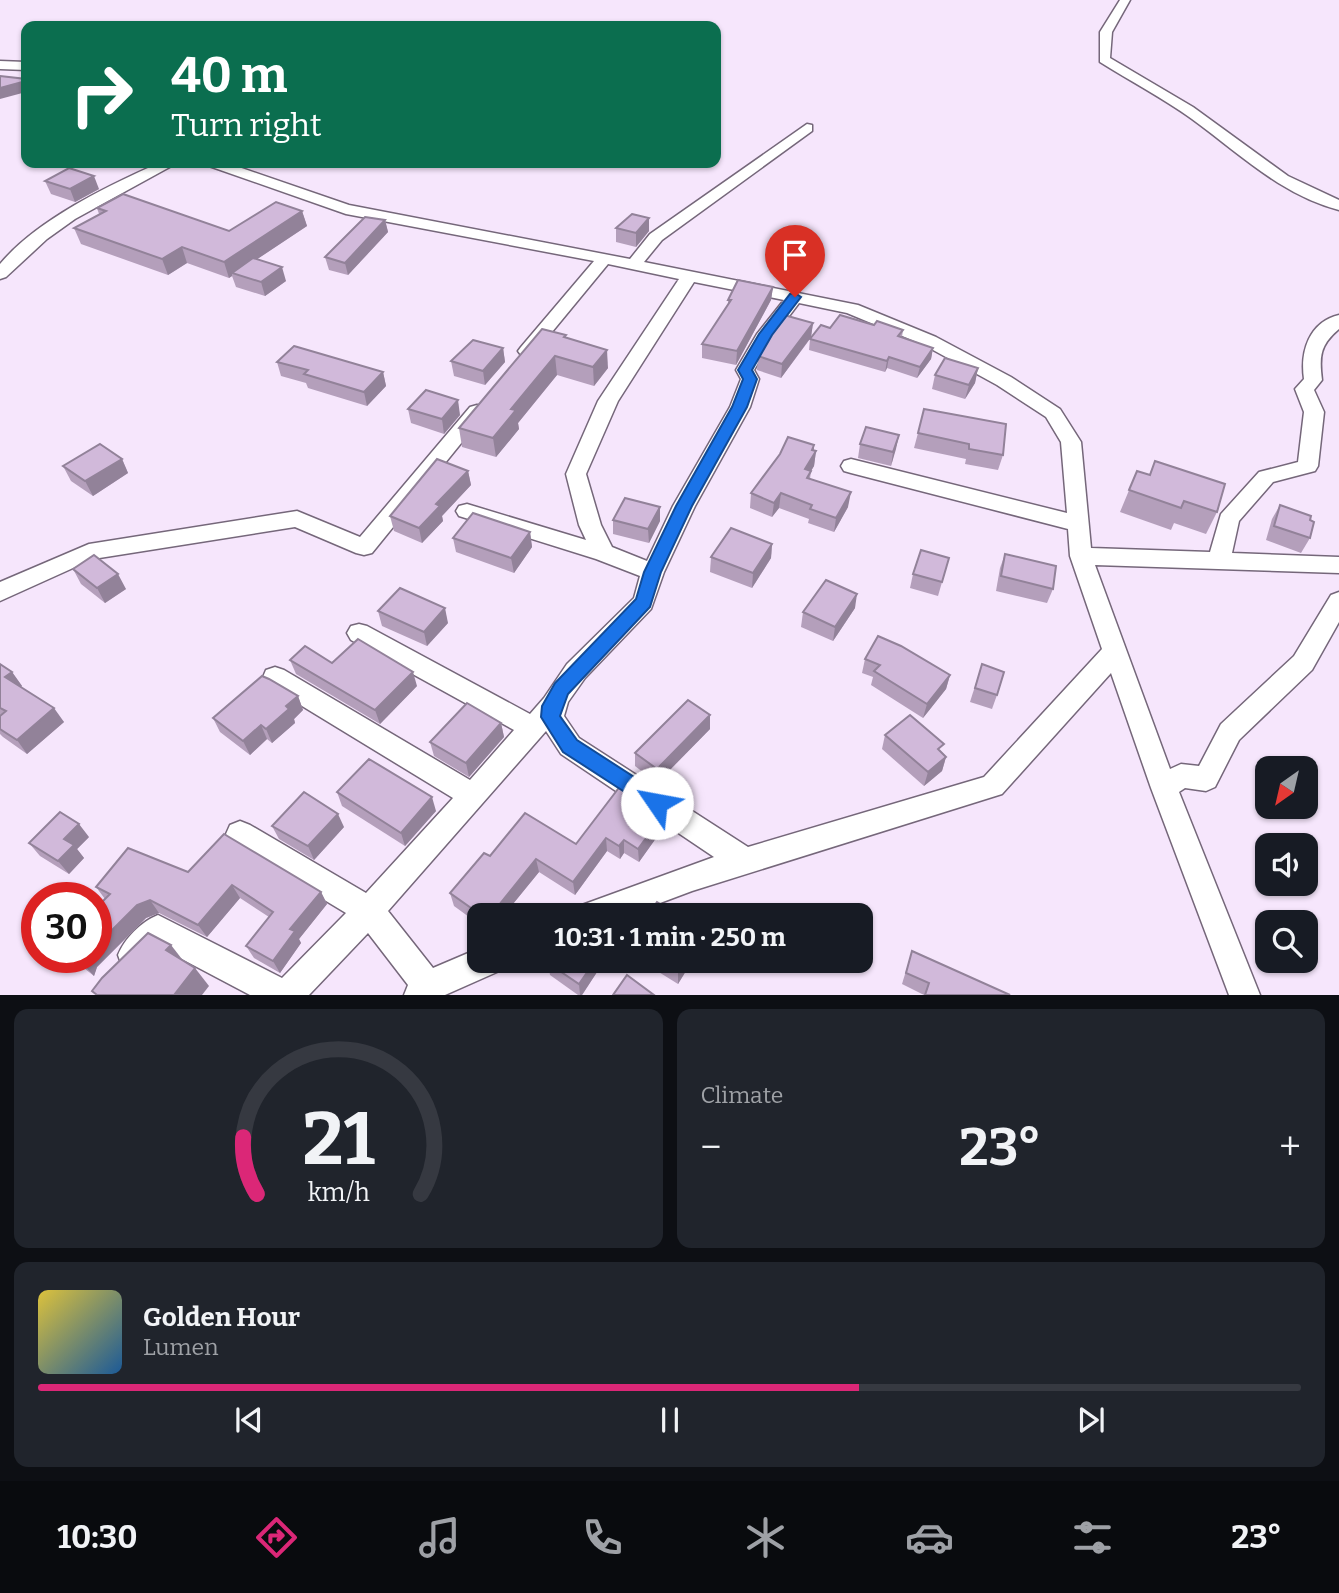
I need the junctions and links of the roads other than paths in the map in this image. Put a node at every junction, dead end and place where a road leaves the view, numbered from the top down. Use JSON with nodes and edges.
{"nodes":[{"id":1,"x":1125,"y":0,"type":"edge"},
{"id":2,"x":0,"y":65,"type":"edge"},
{"id":3,"x":21,"y":66,"type":"edge"},
{"id":4,"x":807,"y":128,"type":"dead end"},
{"id":5,"x":159,"y":168,"type":"edge"},
{"id":6,"x":228,"y":168,"type":"edge"},
{"id":7,"x":1339,"y":205,"type":"edge"},
{"id":8,"x":604,"y":259,"type":"junction"},
{"id":9,"x":634,"y":264,"type":"junction"},
{"id":10,"x":0,"y":274,"type":"edge"},
{"id":11,"x":690,"y":276,"type":"junction"},
{"id":12,"x":795,"y":297,"type":"junction"},
{"id":13,"x":1339,"y":320,"type":"edge"},
{"id":14,"x":515,"y":365,"type":"edge"},
{"id":15,"x":488,"y":397,"type":"edge"},
{"id":16,"x":851,"y":466,"type":"dead end"},
{"id":17,"x":467,"y":511,"type":"dead end"},
{"id":18,"x":1079,"y":524,"type":"junction"},
{"id":19,"x":604,"y":553,"type":"junction"},
{"id":20,"x":1081,"y":556,"type":"junction"},
{"id":21,"x":1219,"y":559,"type":"junction"},
{"id":22,"x":1339,"y":565,"type":"edge"},
{"id":23,"x":653,"y":572,"type":"junction"},
{"id":24,"x":0,"y":592,"type":"edge"},
{"id":25,"x":1339,"y":601,"type":"edge"},
{"id":26,"x":359,"y":633,"type":"dead end"},
{"id":27,"x":1114,"y":653,"type":"junction"},
{"id":28,"x":275,"y":677,"type":"dead end"},
{"id":29,"x":552,"y":706,"type":"junction"},
{"id":30,"x":533,"y":728,"type":"junction"},
{"id":31,"x":1164,"y":788,"type":"junction"},
{"id":32,"x":473,"y":796,"type":"junction"},
{"id":33,"x":240,"y":834,"type":"dead end"},
{"id":34,"x":745,"y":861,"type":"junction"},
{"id":35,"x":624,"y":903,"type":"edge"},
{"id":36,"x":369,"y":911,"type":"junction"},
{"id":37,"x":467,"y":970,"type":"edge"},
{"id":38,"x":110,"y":980,"type":"edge"},
{"id":39,"x":424,"y":990,"type":"edge"},
{"id":40,"x":285,"y":995,"type":"edge"},
{"id":41,"x":1245,"y":995,"type":"edge"}],
"edges":[{"from":1,"to":7,"type":"street"},
{"from":2,"to":3,"type":"street"},
{"from":4,"to":9,"type":"street"},
{"from":5,"to":10,"type":"street"},
{"from":6,"to":8,"type":"street"},
{"from":8,"to":9,"type":"street"},
{"from":8,"to":14,"type":"street"},
{"from":9,"to":11,"type":"street"},
{"from":11,"to":12,"type":"street"},
{"from":11,"to":19,"type":"street"},
{"from":12,"to":18,"type":"street"},
{"from":12,"to":23,"type":"street"},
{"from":13,"to":21,"type":"street"},
{"from":15,"to":24,"type":"street"},
{"from":16,"to":18,"type":"street"},
{"from":17,"to":19,"type":"street"},
{"from":18,"to":20,"type":"street"},
{"from":19,"to":23,"type":"street"},
{"from":20,"to":21,"type":"street"},
{"from":20,"to":27,"type":"street"},
{"from":21,"to":22,"type":"street"},
{"from":23,"to":29,"type":"street"},
{"from":25,"to":31,"type":"street"},
{"from":26,"to":30,"type":"street"},
{"from":27,"to":31,"type":"street"},
{"from":27,"to":34,"type":"street"},
{"from":28,"to":32,"type":"street"},
{"from":29,"to":30,"type":"street"},
{"from":29,"to":34,"type":"street"},
{"from":30,"to":32,"type":"street"},
{"from":31,"to":41,"type":"street"},
{"from":32,"to":36,"type":"street"},
{"from":33,"to":36,"type":"street"},
{"from":34,"to":35,"type":"street"},
{"from":36,"to":39,"type":"street"},
{"from":36,"to":40,"type":"street"},
{"from":37,"to":39,"type":"street"},
{"from":38,"to":40,"type":"street"}]}
